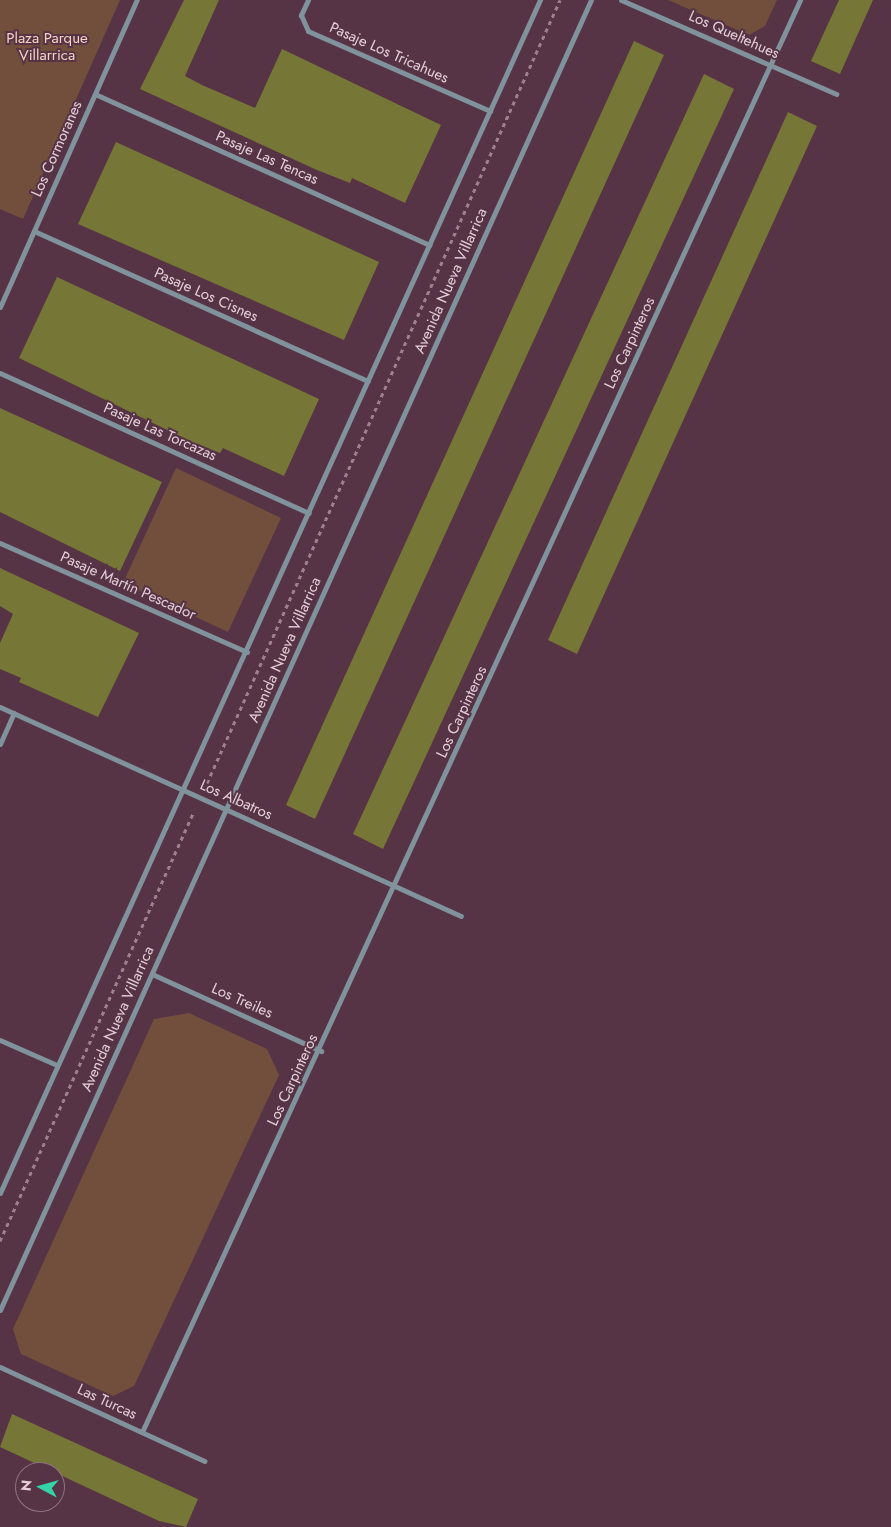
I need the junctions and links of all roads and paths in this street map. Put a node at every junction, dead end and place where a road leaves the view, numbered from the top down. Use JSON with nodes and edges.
{"nodes":[{"id":1,"x":137,"y":0,"type":"edge"},
{"id":2,"x":308,"y":0,"type":"edge"},
{"id":3,"x":540,"y":0,"type":"edge"},
{"id":4,"x":560,"y":0,"type":"edge"},
{"id":5,"x":592,"y":0,"type":"edge"},
{"id":6,"x":621,"y":0,"type":"edge"},
{"id":7,"x":800,"y":0,"type":"edge"},
{"id":8,"x":770,"y":65,"type":"junction"},
{"id":9,"x":95,"y":94,"type":"junction"},
{"id":10,"x":836,"y":94,"type":"dead end"},
{"id":11,"x":490,"y":111,"type":"junction"},
{"id":12,"x":34,"y":231,"type":"junction"},
{"id":13,"x":430,"y":244,"type":"junction"},
{"id":14,"x":0,"y":308,"type":"edge"},
{"id":15,"x":0,"y":373,"type":"edge"},
{"id":16,"x":368,"y":381,"type":"junction"},
{"id":17,"x":309,"y":513,"type":"junction"},
{"id":18,"x":0,"y":543,"type":"edge"},
{"id":19,"x":246,"y":652,"type":"junction"},
{"id":20,"x":0,"y":707,"type":"edge"},
{"id":21,"x":14,"y":713,"type":"junction"},
{"id":22,"x":0,"y":744,"type":"edge"},
{"id":23,"x":182,"y":789,"type":"junction"},
{"id":24,"x":200,"y":798,"type":"junction"},
{"id":25,"x":227,"y":810,"type":"junction"},
{"id":26,"x":396,"y":886,"type":"junction"},
{"id":27,"x":461,"y":916,"type":"dead end"},
{"id":28,"x":152,"y":974,"type":"junction"},
{"id":29,"x":0,"y":1040,"type":"edge"},
{"id":30,"x":321,"y":1051,"type":"junction"},
{"id":31,"x":58,"y":1066,"type":"junction"},
{"id":32,"x":0,"y":1192,"type":"edge"},
{"id":33,"x":0,"y":1241,"type":"edge"},
{"id":34,"x":0,"y":1310,"type":"edge"},
{"id":35,"x":0,"y":1367,"type":"edge"},
{"id":36,"x":142,"y":1432,"type":"junction"},
{"id":37,"x":204,"y":1461,"type":"dead end"}],
"edges":[{"from":1,"to":9,"type":"street","name":"Los Cormoranes"},
{"from":2,"to":11,"type":"street","name":"Pasaje Los Tricahues"},
{"from":3,"to":11,"type":"street"},
{"from":4,"to":24,"type":"path"},
{"from":5,"to":25,"type":"street","name":"Avenida Nueva Villarrica"},
{"from":6,"to":8,"type":"street","name":"Los Queltehues"},
{"from":7,"to":8,"type":"street","name":"Los Carpinteros"},
{"from":8,"to":10,"type":"street","name":"Los Queltehues"},
{"from":8,"to":26,"type":"street","name":"Los Carpinteros"},
{"from":9,"to":12,"type":"street","name":"Los Cormoranes"},
{"from":9,"to":13,"type":"street","name":"Pasaje Las Tencas"},
{"from":11,"to":13,"type":"street"},
{"from":12,"to":14,"type":"street","name":"Los Cormoranes"},
{"from":12,"to":16,"type":"street","name":"Pasaje Los Cisnes"},
{"from":13,"to":16,"type":"street"},
{"from":15,"to":17,"type":"street","name":"Pasaje Las Torcazas"},
{"from":16,"to":17,"type":"street"},
{"from":17,"to":19,"type":"street"},
{"from":18,"to":19,"type":"street","name":"Pasaje Martín Pescador"},
{"from":19,"to":23,"type":"street"},
{"from":20,"to":21,"type":"street","name":"Los Albatros"},
{"from":21,"to":22,"type":"street"},
{"from":21,"to":23,"type":"street","name":"Los Albatros"},
{"from":23,"to":24,"type":"street","name":"Los Albatros"},
{"from":23,"to":31,"type":"street"},
{"from":24,"to":25,"type":"street","name":"Los Albatros"},
{"from":24,"to":33,"type":"path"},
{"from":25,"to":26,"type":"street","name":"Los Albatros"},
{"from":25,"to":28,"type":"street","name":"Avenida Nueva Villarrica"},
{"from":26,"to":27,"type":"street","name":"Los Albatros"},
{"from":26,"to":30,"type":"street","name":"Los Carpinteros"},
{"from":28,"to":30,"type":"street","name":"Los Treiles"},
{"from":28,"to":34,"type":"street","name":"Avenida Nueva Villarrica"},
{"from":29,"to":31,"type":"street"},
{"from":30,"to":36,"type":"street","name":"Los Carpinteros"},
{"from":31,"to":32,"type":"street"},
{"from":35,"to":36,"type":"street","name":"Las Turcas"},
{"from":36,"to":37,"type":"street","name":"Las Turcas"}]}
